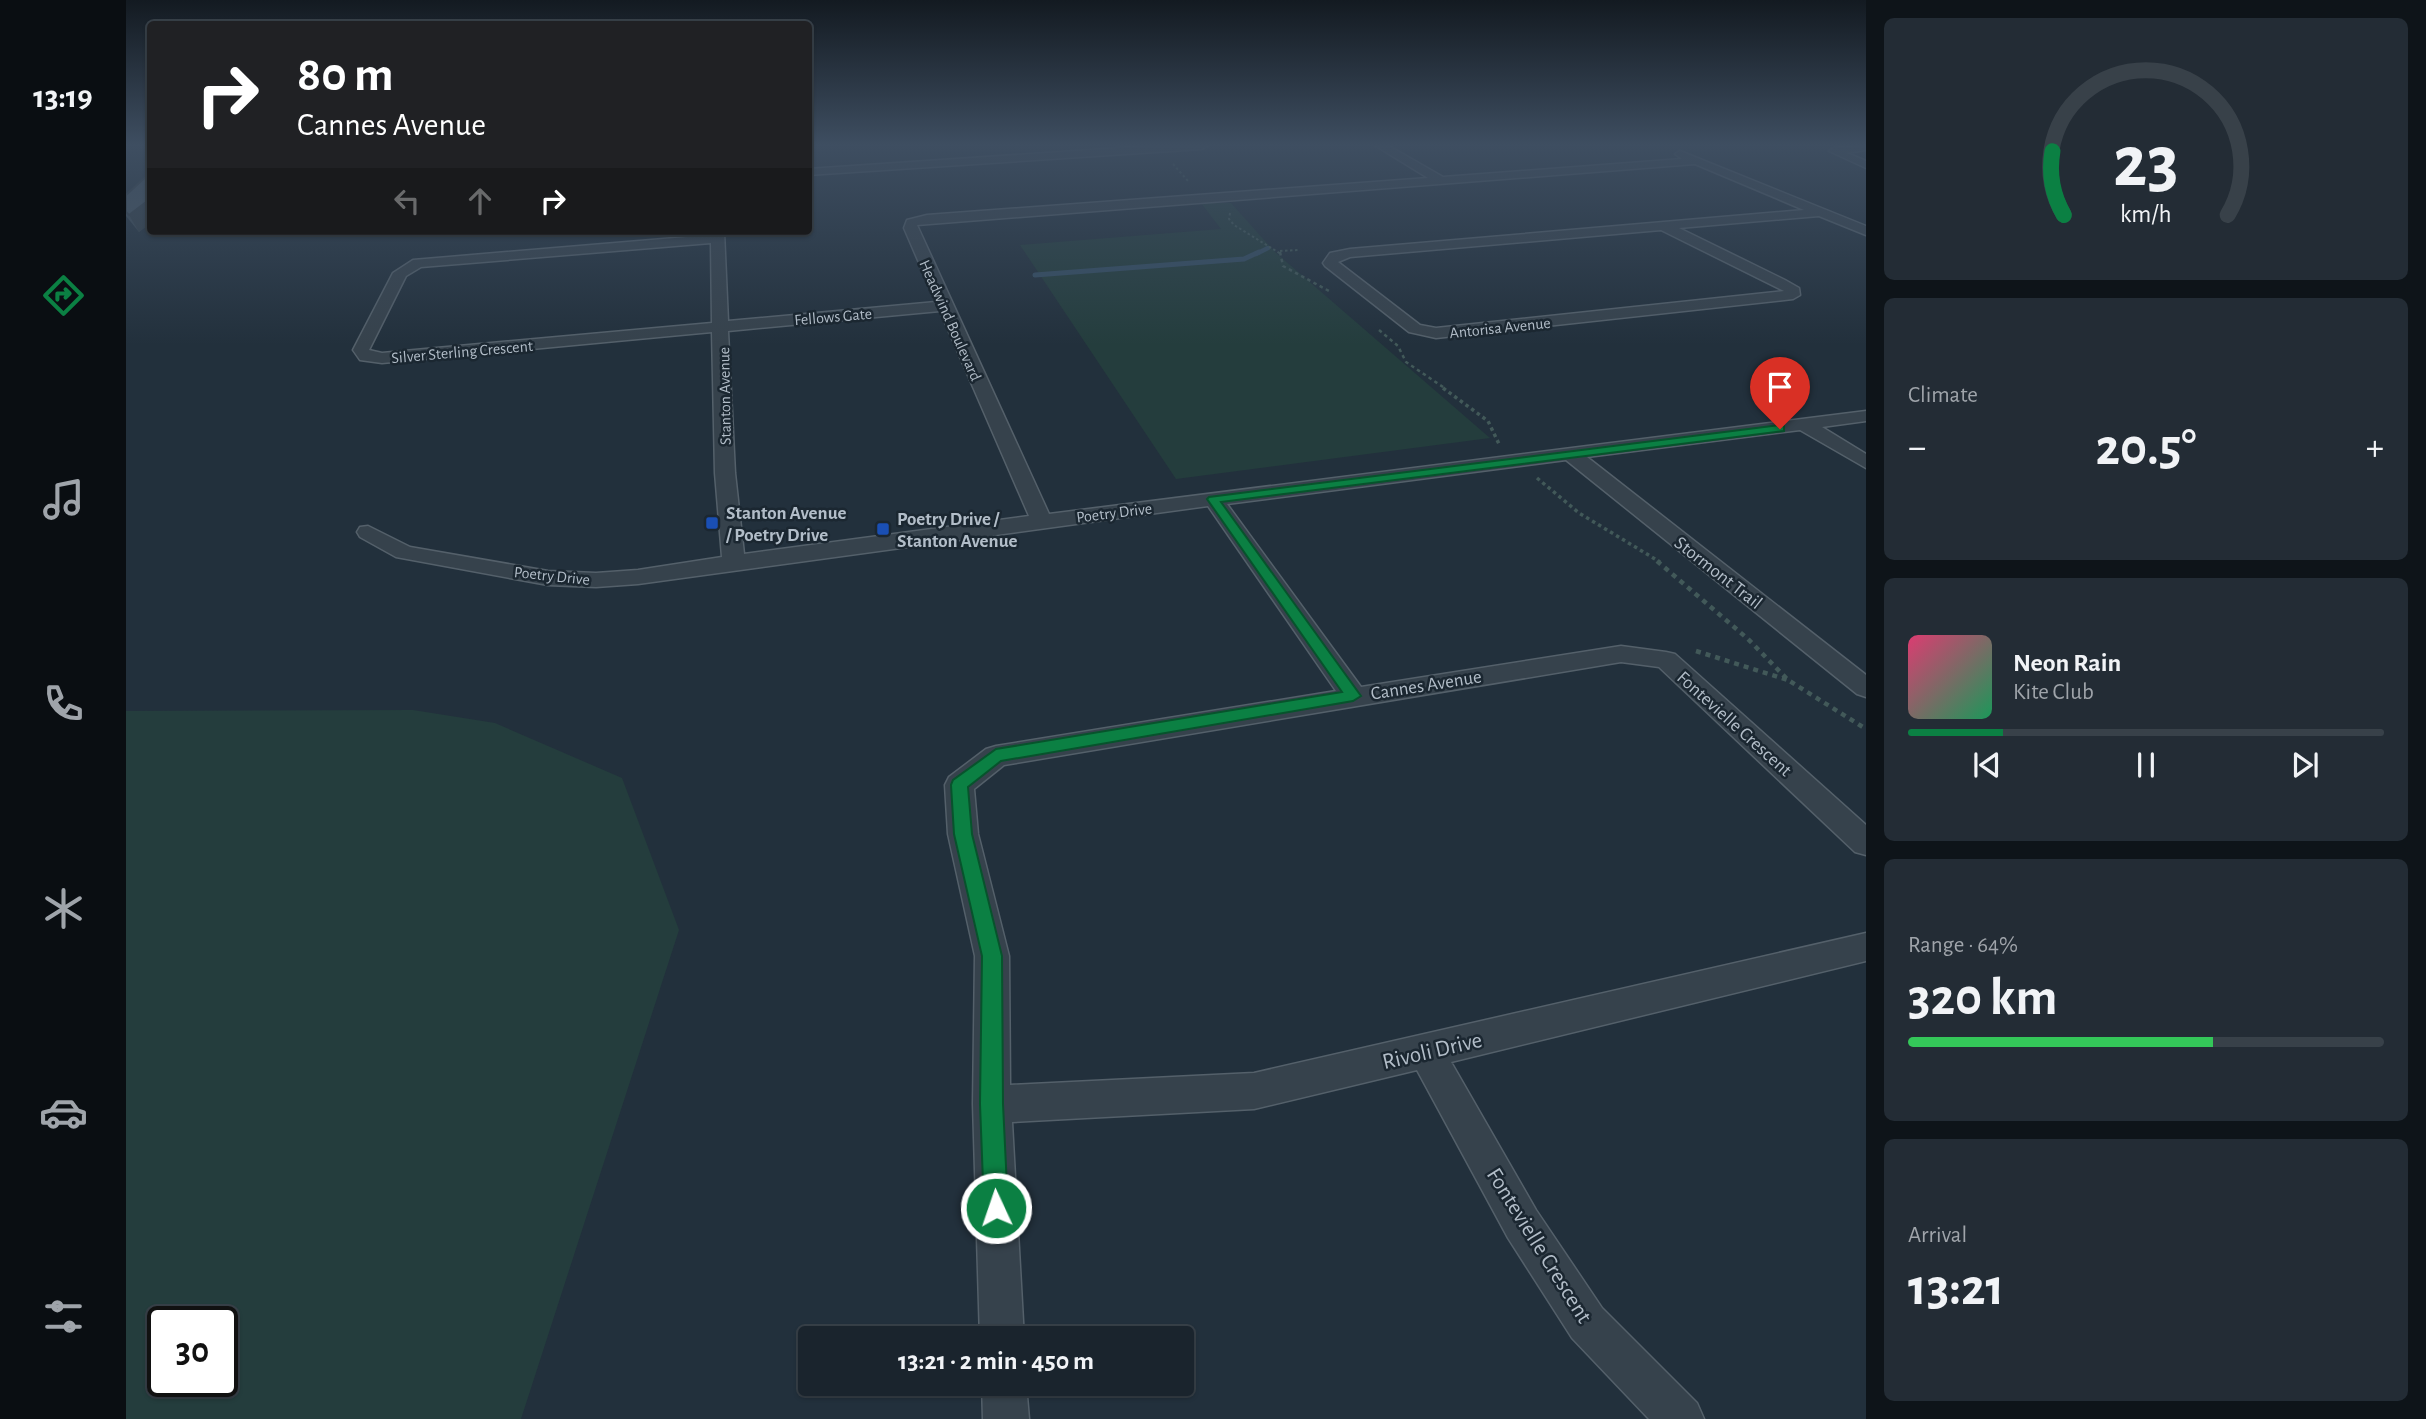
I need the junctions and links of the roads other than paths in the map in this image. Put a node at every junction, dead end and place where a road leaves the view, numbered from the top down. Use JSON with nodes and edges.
{"nodes":[{"id":1,"x":1019,"y":212,"type":"edge"},
{"id":2,"x":1817,"y":212,"type":"edge"},
{"id":3,"x":1820,"y":212,"type":"edge"},
{"id":4,"x":1662,"y":225,"type":"junction"},
{"id":5,"x":1866,"y":230,"type":"edge"},
{"id":6,"x":707,"y":235,"type":"edge"},
{"id":7,"x":717,"y":235,"type":"edge"},
{"id":8,"x":945,"y":306,"type":"junction"},
{"id":9,"x":722,"y":326,"type":"junction"},
{"id":10,"x":1866,"y":416,"type":"edge"},
{"id":11,"x":1805,"y":425,"type":"junction"},
{"id":12,"x":1572,"y":455,"type":"junction"},
{"id":13,"x":1866,"y":462,"type":"edge"},
{"id":14,"x":1213,"y":499,"type":"junction"},
{"id":15,"x":1042,"y":520,"type":"junction"},
{"id":16,"x":368,"y":532,"type":"dead end"},
{"id":17,"x":734,"y":562,"type":"junction"},
{"id":18,"x":1679,"y":655,"type":"joint"},
{"id":19,"x":1866,"y":688,"type":"edge"},
{"id":20,"x":1353,"y":696,"type":"junction"},
{"id":21,"x":1866,"y":843,"type":"edge"},
{"id":22,"x":1866,"y":947,"type":"edge"},
{"id":23,"x":1426,"y":1052,"type":"junction"},
{"id":24,"x":992,"y":1104,"type":"junction"},
{"id":25,"x":1001,"y":1326,"type":"edge"},
{"id":26,"x":1005,"y":1396,"type":"edge"},
{"id":27,"x":1006,"y":1419,"type":"edge"},
{"id":28,"x":1681,"y":1419,"type":"edge"}],
"edges":[{"from":1,"to":8,"type":"street","name":"Headwind Boulevard"},
{"from":2,"to":4,"type":"street","name":"Antorisa Avenue"},
{"from":3,"to":5,"type":"street"},
{"from":4,"to":4,"type":"street","name":"Antorisa Avenue"},
{"from":6,"to":9,"type":"street","name":"Silver Sterling Crescent"},
{"from":7,"to":9,"type":"street","name":"Stanton Avenue"},
{"from":8,"to":9,"type":"street","name":"Fellows Gate"},
{"from":8,"to":15,"type":"street","name":"Headwind Boulevard"},
{"from":9,"to":17,"type":"street","name":"Stanton Avenue"},
{"from":10,"to":11,"type":"street","name":"Poetry Drive"},
{"from":11,"to":12,"type":"street","name":"Poetry Drive"},
{"from":11,"to":13,"type":"street"},
{"from":12,"to":14,"type":"street","name":"Poetry Drive"},
{"from":12,"to":19,"type":"street","name":"Stormont Trail"},
{"from":14,"to":15,"type":"street","name":"Poetry Drive"},
{"from":14,"to":20,"type":"street"},
{"from":15,"to":17,"type":"street","name":"Poetry Drive"},
{"from":16,"to":17,"type":"street","name":"Poetry Drive"},
{"from":18,"to":20,"type":"street","name":"Cannes Avenue"},
{"from":18,"to":21,"type":"street","name":"Fontevielle Crescent"},
{"from":20,"to":24,"type":"street","name":"Cannes Avenue"},
{"from":22,"to":23,"type":"street","name":"Rivoli Drive"},
{"from":23,"to":24,"type":"street","name":"Rivoli Drive"},
{"from":23,"to":28,"type":"street","name":"Fontevielle Crescent"},
{"from":24,"to":25,"type":"street","name":"Cannes Avenue"},
{"from":26,"to":27,"type":"street"}]}
